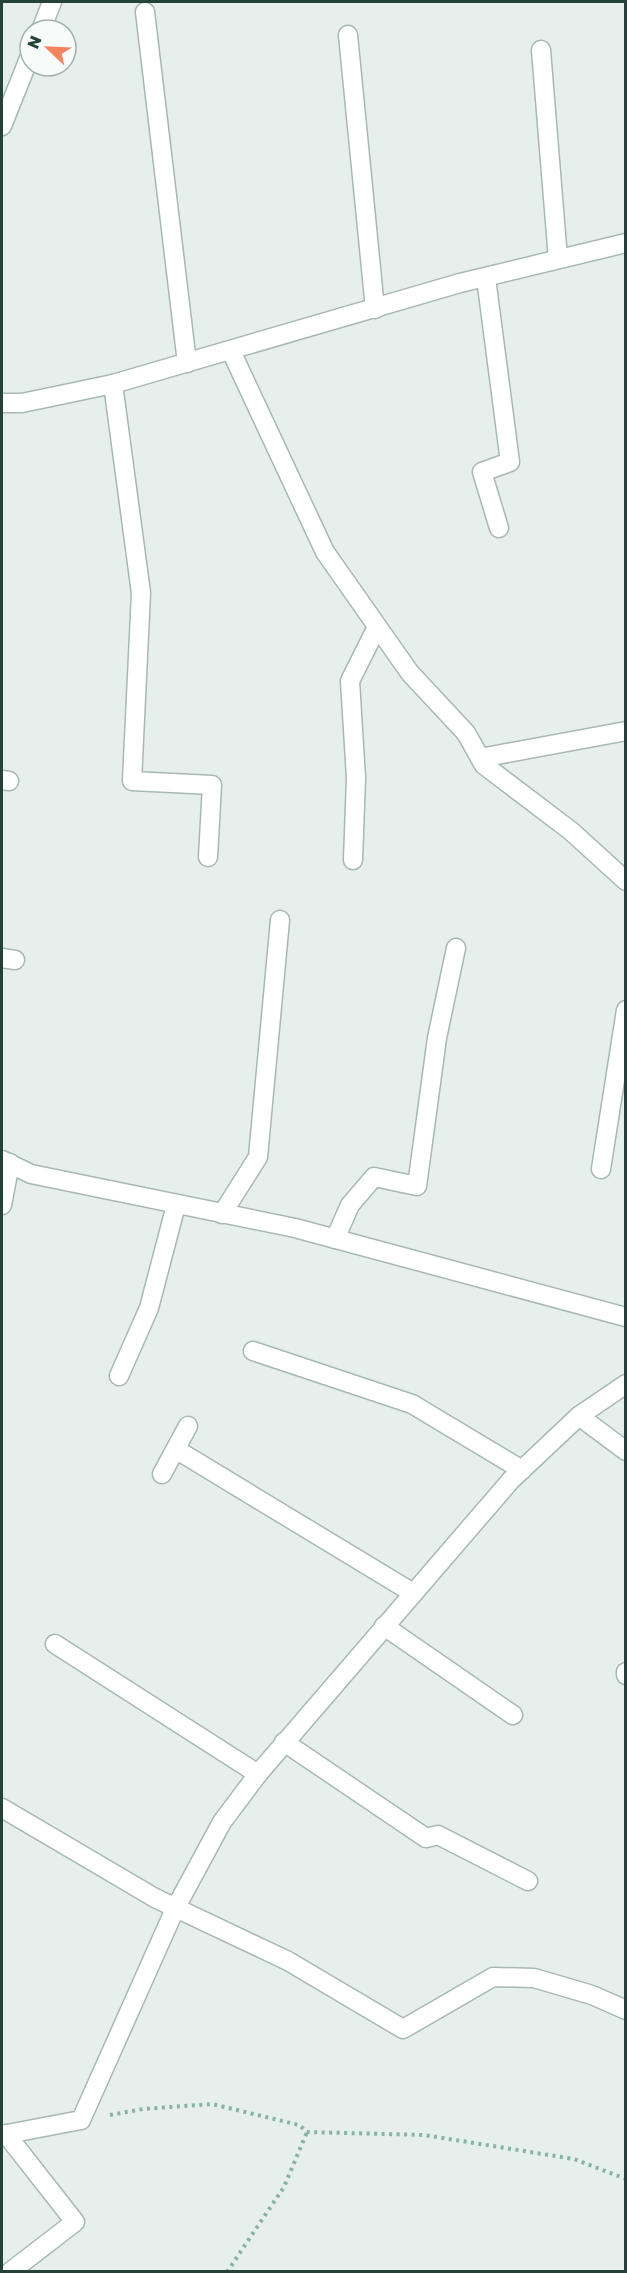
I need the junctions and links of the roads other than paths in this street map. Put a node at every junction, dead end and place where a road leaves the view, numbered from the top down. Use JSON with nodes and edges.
{"nodes":[{"id":1,"x":52,"y":2,"type":"edge"},
{"id":2,"x":145,"y":12,"type":"dead end"},
{"id":3,"x":46,"y":18,"type":"edge"},
{"id":4,"x":348,"y":34,"type":"dead end"},
{"id":5,"x":541,"y":50,"type":"dead end"},
{"id":6,"x":21,"y":78,"type":"edge"},
{"id":7,"x":2,"y":126,"type":"edge"},
{"id":8,"x":626,"y":243,"type":"edge"},
{"id":9,"x":558,"y":259,"type":"junction"},
{"id":10,"x":486,"y":278,"type":"junction"},
{"id":11,"x":375,"y":309,"type":"junction"},
{"id":12,"x":231,"y":351,"type":"junction"},
{"id":13,"x":187,"y":363,"type":"junction"},
{"id":14,"x":113,"y":384,"type":"junction"},
{"id":15,"x":2,"y":403,"type":"edge"},
{"id":16,"x":499,"y":528,"type":"dead end"},
{"id":17,"x":377,"y":627,"type":"junction"},
{"id":18,"x":626,"y":731,"type":"edge"},
{"id":19,"x":480,"y":758,"type":"junction"},
{"id":20,"x":208,"y":857,"type":"dead end"},
{"id":21,"x":353,"y":860,"type":"dead end"},
{"id":22,"x":626,"y":881,"type":"edge"},
{"id":23,"x":280,"y":920,"type":"dead end"},
{"id":24,"x":456,"y":948,"type":"dead end"},
{"id":25,"x":626,"y":1010,"type":"edge"},
{"id":26,"x":6,"y":1162,"type":"edge"},
{"id":27,"x":601,"y":1169,"type":"dead end"},
{"id":28,"x":2,"y":1205,"type":"edge"},
{"id":29,"x":176,"y":1205,"type":"junction"},
{"id":30,"x":222,"y":1214,"type":"junction"},
{"id":31,"x":335,"y":1239,"type":"junction"},
{"id":32,"x":626,"y":1317,"type":"edge"},
{"id":33,"x":253,"y":1351,"type":"dead end"},
{"id":34,"x":119,"y":1376,"type":"dead end"},
{"id":35,"x":626,"y":1384,"type":"edge"},
{"id":36,"x":579,"y":1416,"type":"junction"},
{"id":37,"x":188,"y":1426,"type":"dead end"},
{"id":38,"x":177,"y":1450,"type":"junction"},
{"id":39,"x":626,"y":1451,"type":"edge"},
{"id":40,"x":522,"y":1470,"type":"junction"},
{"id":41,"x":162,"y":1474,"type":"dead end"},
{"id":42,"x":412,"y":1593,"type":"junction"},
{"id":43,"x":384,"y":1626,"type":"junction"},
{"id":44,"x":55,"y":1644,"type":"dead end"},
{"id":45,"x":513,"y":1715,"type":"dead end"},
{"id":46,"x":284,"y":1742,"type":"junction"},
{"id":47,"x":258,"y":1774,"type":"junction"},
{"id":48,"x":2,"y":1808,"type":"edge"},
{"id":49,"x":528,"y":1881,"type":"dead end"},
{"id":50,"x":175,"y":1909,"type":"junction"},
{"id":51,"x":626,"y":2010,"type":"edge"},
{"id":52,"x":4,"y":2134,"type":"edge"},
{"id":53,"x":10,"y":2271,"type":"edge"}],
"edges":[{"from":1,"to":3,"type":"street"},
{"from":2,"to":13,"type":"street"},
{"from":4,"to":11,"type":"street"},
{"from":5,"to":9,"type":"street"},
{"from":6,"to":7,"type":"street"},
{"from":8,"to":9,"type":"street"},
{"from":9,"to":10,"type":"street"},
{"from":10,"to":11,"type":"street"},
{"from":10,"to":16,"type":"street"},
{"from":11,"to":12,"type":"street"},
{"from":12,"to":13,"type":"street"},
{"from":12,"to":17,"type":"street"},
{"from":13,"to":14,"type":"street"},
{"from":14,"to":15,"type":"street"},
{"from":14,"to":20,"type":"street"},
{"from":17,"to":19,"type":"street"},
{"from":17,"to":21,"type":"street"},
{"from":18,"to":19,"type":"street"},
{"from":19,"to":22,"type":"street"},
{"from":23,"to":30,"type":"street"},
{"from":24,"to":31,"type":"street"},
{"from":25,"to":27,"type":"street"},
{"from":26,"to":28,"type":"street"},
{"from":26,"to":29,"type":"street"},
{"from":29,"to":30,"type":"street"},
{"from":29,"to":34,"type":"street"},
{"from":30,"to":31,"type":"street"},
{"from":31,"to":32,"type":"street"},
{"from":33,"to":40,"type":"street"},
{"from":35,"to":36,"type":"street"},
{"from":36,"to":39,"type":"street"},
{"from":36,"to":40,"type":"street"},
{"from":37,"to":38,"type":"street"},
{"from":38,"to":41,"type":"street"},
{"from":38,"to":42,"type":"street"},
{"from":40,"to":42,"type":"street"},
{"from":42,"to":43,"type":"street"},
{"from":43,"to":45,"type":"street"},
{"from":43,"to":46,"type":"street"},
{"from":44,"to":47,"type":"street"},
{"from":46,"to":47,"type":"street"},
{"from":46,"to":49,"type":"street"},
{"from":47,"to":50,"type":"street"},
{"from":48,"to":50,"type":"street"},
{"from":50,"to":51,"type":"street"},
{"from":50,"to":52,"type":"street"},
{"from":52,"to":53,"type":"street"}]}
